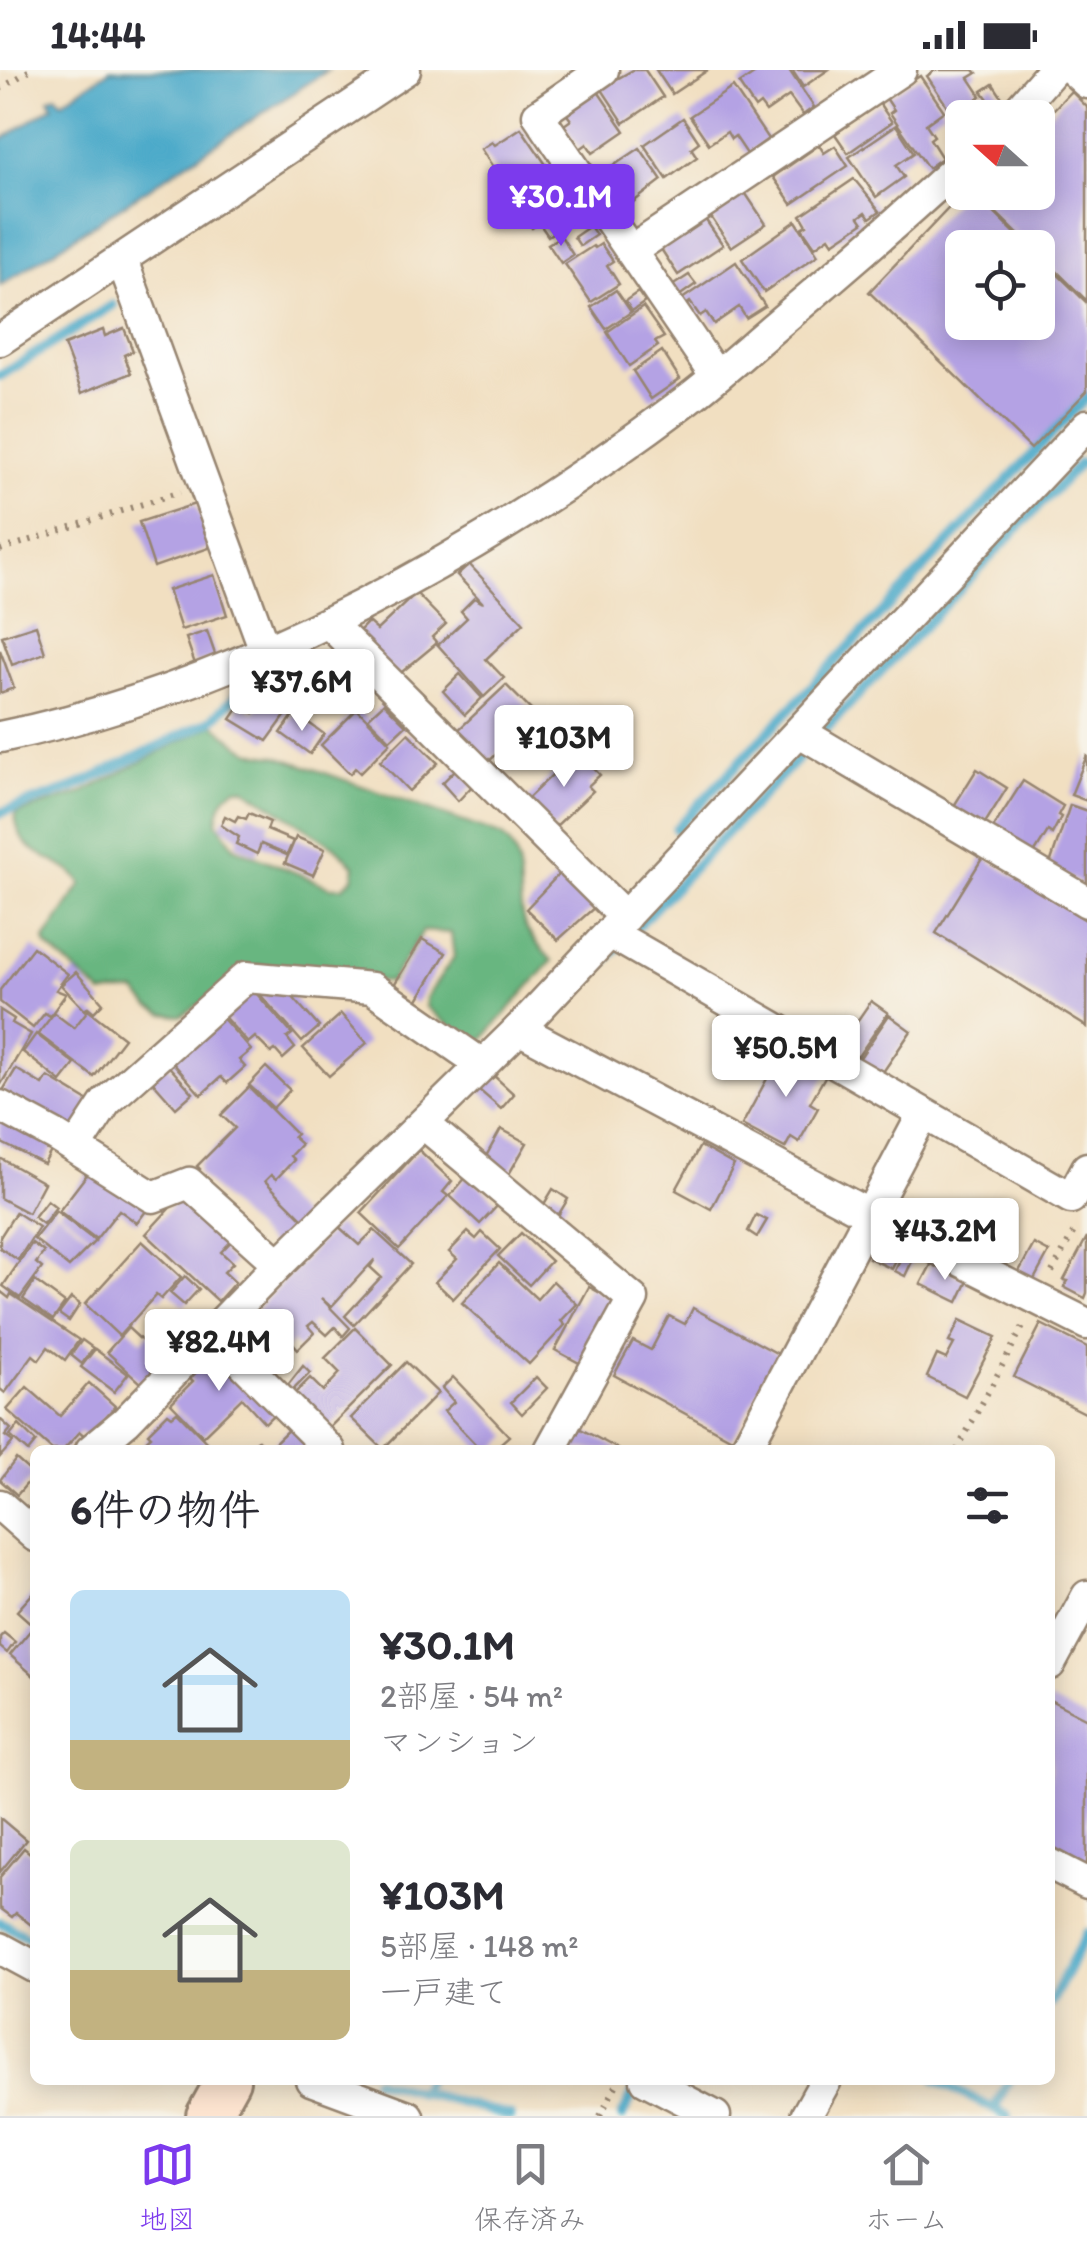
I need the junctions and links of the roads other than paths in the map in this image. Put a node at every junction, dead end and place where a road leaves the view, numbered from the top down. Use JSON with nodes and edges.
{"nodes":[{"id":1,"x":405,"y":70,"type":"edge"},
{"id":2,"x":604,"y":70,"type":"edge"},
{"id":3,"x":900,"y":70,"type":"edge"},
{"id":4,"x":1053,"y":70,"type":"edge"},
{"id":5,"x":1074,"y":70,"type":"edge"},
{"id":6,"x":1087,"y":83,"type":"edge"},
{"id":7,"x":1027,"y":100,"type":"edge"},
{"id":8,"x":945,"y":178,"type":"edge"},
{"id":9,"x":631,"y":251,"type":"junction"},
{"id":10,"x":122,"y":260,"type":"junction"},
{"id":11,"x":0,"y":340,"type":"edge"},
{"id":12,"x":716,"y":376,"type":"junction"},
{"id":13,"x":1087,"y":425,"type":"edge"},
{"id":14,"x":1076,"y":453,"type":"edge"},
{"id":15,"x":328,"y":623,"type":"junction"},
{"id":16,"x":266,"y":653,"type":"junction"},
{"id":17,"x":800,"y":732,"type":"junction"},
{"id":18,"x":0,"y":736,"type":"edge"},
{"id":19,"x":1087,"y":902,"type":"edge"},
{"id":20,"x":617,"y":925,"type":"junction"},
{"id":21,"x":519,"y":1029,"type":"junction"},
{"id":22,"x":483,"y":1065,"type":"junction"},
{"id":23,"x":0,"y":1106,"type":"edge"},
{"id":24,"x":922,"y":1114,"type":"junction"},
{"id":25,"x":424,"y":1124,"type":"junction"},
{"id":26,"x":76,"y":1148,"type":"junction"},
{"id":27,"x":1087,"y":1168,"type":"edge"},
{"id":28,"x":870,"y":1214,"type":"junction"},
{"id":29,"x":279,"y":1264,"type":"junction"},
{"id":30,"x":1087,"y":1324,"type":"edge"},
{"id":31,"x":212,"y":1332,"type":"junction"},
{"id":32,"x":96,"y":1445,"type":"edge"},
{"id":33,"x":325,"y":1445,"type":"edge"},
{"id":34,"x":553,"y":1445,"type":"edge"},
{"id":35,"x":749,"y":1445,"type":"edge"},
{"id":36,"x":12,"y":1510,"type":"edge"},
{"id":37,"x":30,"y":1530,"type":"edge"},
{"id":38,"x":1087,"y":1596,"type":"edge"},
{"id":39,"x":1055,"y":1655,"type":"edge"},
{"id":40,"x":1055,"y":1867,"type":"edge"},
{"id":41,"x":1087,"y":1883,"type":"edge"},
{"id":42,"x":0,"y":1948,"type":"edge"},
{"id":43,"x":30,"y":1964,"type":"edge"},
{"id":44,"x":225,"y":2085,"type":"edge"},
{"id":45,"x":324,"y":2085,"type":"edge"},
{"id":46,"x":656,"y":2085,"type":"edge"},
{"id":47,"x":823,"y":2085,"type":"edge"},
{"id":48,"x":208,"y":2116,"type":"edge"},
{"id":49,"x":408,"y":2116,"type":"edge"},
{"id":50,"x":715,"y":2116,"type":"edge"},
{"id":51,"x":806,"y":2116,"type":"edge"}],
"edges":[{"from":1,"to":10,"type":"street"},
{"from":2,"to":9,"type":"street"},
{"from":3,"to":9,"type":"street"},
{"from":4,"to":7,"type":"street"},
{"from":5,"to":6,"type":"street"},
{"from":8,"to":12,"type":"street"},
{"from":9,"to":12,"type":"street"},
{"from":10,"to":11,"type":"street"},
{"from":10,"to":16,"type":"street"},
{"from":12,"to":15,"type":"street"},
{"from":13,"to":14,"type":"street"},
{"from":14,"to":17,"type":"street"},
{"from":15,"to":16,"type":"street"},
{"from":15,"to":20,"type":"street"},
{"from":16,"to":18,"type":"street"},
{"from":17,"to":19,"type":"street"},
{"from":17,"to":20,"type":"street"},
{"from":20,"to":21,"type":"street"},
{"from":20,"to":24,"type":"street"},
{"from":21,"to":22,"type":"street"},
{"from":21,"to":28,"type":"street"},
{"from":22,"to":25,"type":"street"},
{"from":22,"to":26,"type":"street"},
{"from":23,"to":26,"type":"street"},
{"from":24,"to":27,"type":"street"},
{"from":24,"to":28,"type":"street"},
{"from":25,"to":29,"type":"street"},
{"from":25,"to":34,"type":"street"},
{"from":26,"to":29,"type":"street"},
{"from":28,"to":30,"type":"street"},
{"from":28,"to":35,"type":"street"},
{"from":29,"to":31,"type":"street"},
{"from":31,"to":32,"type":"street"},
{"from":31,"to":33,"type":"street"},
{"from":36,"to":37,"type":"street"},
{"from":38,"to":39,"type":"street"},
{"from":40,"to":41,"type":"street"},
{"from":42,"to":43,"type":"street"},
{"from":44,"to":48,"type":"street"},
{"from":45,"to":49,"type":"street"},
{"from":46,"to":50,"type":"street"},
{"from":47,"to":51,"type":"street"}]}
